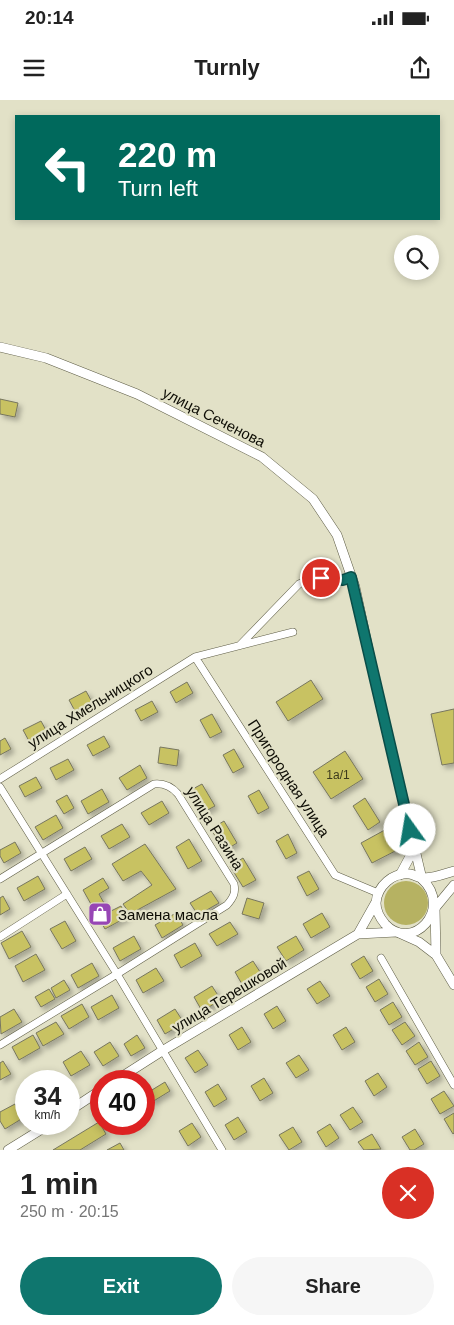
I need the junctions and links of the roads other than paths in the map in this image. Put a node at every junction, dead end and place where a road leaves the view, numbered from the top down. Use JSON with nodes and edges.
{"nodes":[{"id":1,"x":0,"y":346,"type":"edge"},
{"id":2,"x":351,"y":577,"type":"junction"},
{"id":3,"x":293,"y":632,"type":"dead end"},
{"id":4,"x":238,"y":646,"type":"junction"},
{"id":5,"x":195,"y":657,"type":"junction"},
{"id":6,"x":0,"y":779,"type":"edge"},
{"id":7,"x":0,"y":786,"type":"edge"},
{"id":8,"x":414,"y":849,"type":"junction"},
{"id":9,"x":41,"y":853,"type":"junction"},
{"id":10,"x":454,"y":871,"type":"edge"},
{"id":11,"x":400,"y":874,"type":"junction"},
{"id":12,"x":0,"y":879,"type":"edge"},
{"id":13,"x":422,"y":879,"type":"junction"},
{"id":14,"x":454,"y":885,"type":"edge"},
{"id":15,"x":67,"y":894,"type":"junction"},
{"id":16,"x":377,"y":897,"type":"junction"},
{"id":17,"x":435,"y":908,"type":"junction"},
{"id":18,"x":396,"y":932,"type":"junction"},
{"id":19,"x":358,"y":934,"type":"junction"},
{"id":20,"x":0,"y":936,"type":"edge"},
{"id":21,"x":436,"y":955,"type":"junction"},
{"id":22,"x":381,"y":958,"type":"dead end"},
{"id":23,"x":118,"y":974,"type":"junction"},
{"id":24,"x":454,"y":985,"type":"edge"},
{"id":25,"x":0,"y":1045,"type":"edge"},
{"id":26,"x":162,"y":1051,"type":"junction"},
{"id":27,"x":133,"y":1070,"type":"edge"},
{"id":28,"x":452,"y":1076,"type":"edge"},
{"id":29,"x":454,"y":1085,"type":"edge"},
{"id":30,"x":32,"y":1135,"type":"edge"},
{"id":31,"x":8,"y":1150,"type":"edge"},
{"id":32,"x":222,"y":1150,"type":"edge"}],
"edges":[{"from":1,"to":2,"type":"street","name":"улица Сеченова"},
{"from":2,"to":4,"type":"street"},
{"from":2,"to":8,"type":"street","name":"улица Сеченова"},
{"from":3,"to":4,"type":"street","name":"улица Хмельницкого"},
{"from":4,"to":5,"type":"street","name":"улица Хмельницкого"},
{"from":5,"to":6,"type":"street","name":"улица Хмельницкого"},
{"from":5,"to":16,"type":"street","name":"Пригородная улица"},
{"from":7,"to":9,"type":"street"},
{"from":8,"to":11,"type":"street"},
{"from":8,"to":13,"type":"street","name":"улица Сеченова"},
{"from":9,"to":12,"type":"street","name":"улица Разина"},
{"from":9,"to":15,"type":"street"},
{"from":9,"to":23,"type":"street","name":"улица Разина"},
{"from":10,"to":13,"type":"street"},
{"from":11,"to":13,"type":"street"},
{"from":11,"to":16,"type":"street","name":"улица Терешковой"},
{"from":13,"to":17,"type":"street"},
{"from":14,"to":17,"type":"street","name":"улица Терешковой"},
{"from":15,"to":20,"type":"street"},
{"from":15,"to":23,"type":"street"},
{"from":16,"to":18,"type":"street"},
{"from":16,"to":19,"type":"street","name":"улица Терешковой"},
{"from":17,"to":18,"type":"street","name":"улица Терешковой"},
{"from":17,"to":21,"type":"street"},
{"from":18,"to":19,"type":"street","name":"улица Терешковой"},
{"from":18,"to":21,"type":"street"},
{"from":19,"to":26,"type":"street","name":"улица Терешковой"},
{"from":21,"to":24,"type":"street"},
{"from":22,"to":28,"type":"street"},
{"from":23,"to":25,"type":"street","name":"улица Разина"},
{"from":23,"to":26,"type":"street"},
{"from":26,"to":27,"type":"street","name":"улица Терешковой"},
{"from":26,"to":32,"type":"street"},
{"from":28,"to":29,"type":"street"},
{"from":30,"to":31,"type":"street"}]}
